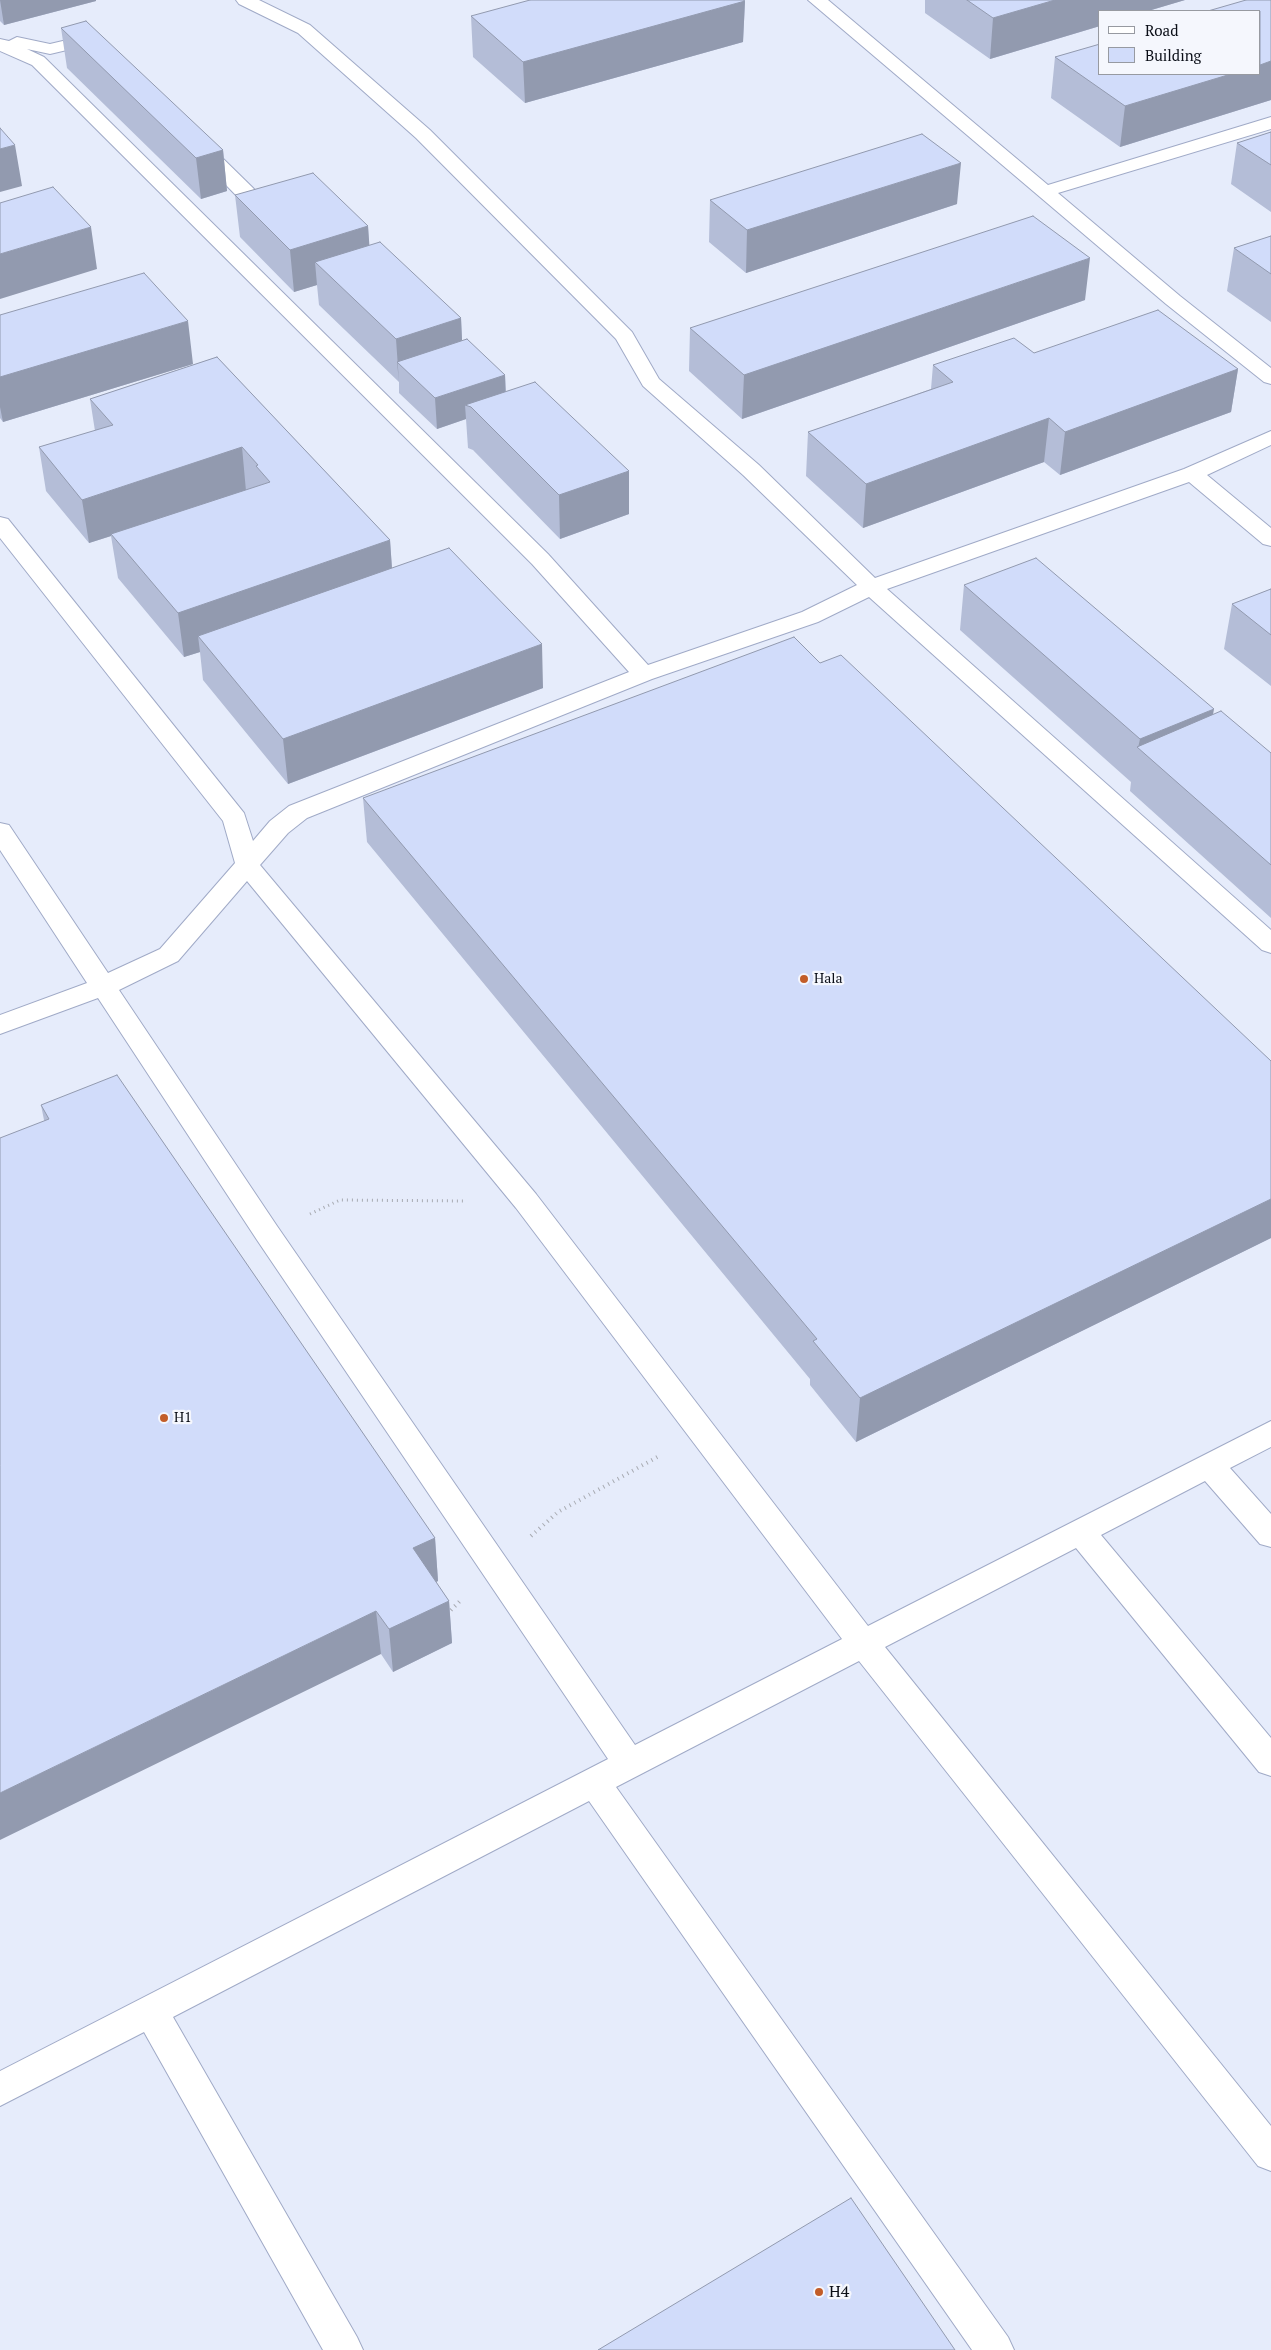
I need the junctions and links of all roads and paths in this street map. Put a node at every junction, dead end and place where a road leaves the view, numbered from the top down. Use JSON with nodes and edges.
{"nodes":[{"id":1,"x":245,"y":0,"type":"edge"},
{"id":2,"x":817,"y":0,"type":"edge"},
{"id":3,"x":0,"y":39,"type":"edge"},
{"id":4,"x":0,"y":44,"type":"edge"},
{"id":5,"x":114,"y":63,"type":"edge"},
{"id":6,"x":1271,"y":123,"type":"edge"},
{"id":7,"x":183,"y":131,"type":"edge"},
{"id":8,"x":1044,"y":192,"type":"junction"},
{"id":9,"x":269,"y":218,"type":"edge"},
{"id":10,"x":1271,"y":378,"type":"edge"},
{"id":11,"x":1271,"y":437,"type":"edge"},
{"id":12,"x":1192,"y":474,"type":"junction"},
{"id":13,"x":0,"y":524,"type":"edge"},
{"id":14,"x":1271,"y":538,"type":"edge"},
{"id":15,"x":871,"y":587,"type":"junction"},
{"id":16,"x":644,"y":674,"type":"junction"},
{"id":17,"x":0,"y":831,"type":"edge"},
{"id":18,"x":248,"y":866,"type":"junction"},
{"id":19,"x":1271,"y":944,"type":"edge"},
{"id":20,"x":104,"y":986,"type":"junction"},
{"id":21,"x":0,"y":1025,"type":"edge"},
{"id":22,"x":526,"y":1201,"type":"junction"},
{"id":23,"x":267,"y":1233,"type":"junction"},
{"id":24,"x":703,"y":1432,"type":"junction"},
{"id":25,"x":1271,"y":1433,"type":"edge"},
{"id":26,"x":1210,"y":1465,"type":"junction"},
{"id":27,"x":1081,"y":1532,"type":"junction"},
{"id":28,"x":1271,"y":1534,"type":"edge"},
{"id":29,"x":496,"y":1566,"type":"junction"},
{"id":30,"x":444,"y":1616,"type":"edge"},
{"id":31,"x":865,"y":1644,"type":"junction"},
{"id":32,"x":1271,"y":1762,"type":"edge"},
{"id":33,"x":630,"y":1764,"type":"junction"},
{"id":34,"x":595,"y":1783,"type":"junction"},
{"id":35,"x":151,"y":2010,"type":"junction"},
{"id":36,"x":0,"y":2089,"type":"edge"},
{"id":37,"x":1271,"y":2154,"type":"edge"},
{"id":38,"x":344,"y":2350,"type":"edge"},
{"id":39,"x":995,"y":2350,"type":"edge"}],
"edges":[{"from":1,"to":15,"type":"lane"},
{"from":2,"to":8,"type":"lane"},
{"from":3,"to":5,"type":"lane"},
{"from":4,"to":16,"type":"lane"},
{"from":6,"to":8,"type":"lane"},
{"from":7,"to":9,"type":"lane"},
{"from":8,"to":10,"type":"lane"},
{"from":11,"to":12,"type":"lane"},
{"from":12,"to":14,"type":"lane"},
{"from":12,"to":15,"type":"lane"},
{"from":13,"to":18,"type":"lane"},
{"from":15,"to":16,"type":"lane"},
{"from":15,"to":19,"type":"lane"},
{"from":16,"to":18,"type":"lane"},
{"from":17,"to":20,"type":"lane"},
{"from":18,"to":20,"type":"lane"},
{"from":18,"to":22,"type":"lane"},
{"from":20,"to":21,"type":"lane"},
{"from":20,"to":23,"type":"lane"},
{"from":22,"to":23,"type":"path"},
{"from":22,"to":24,"type":"lane"},
{"from":23,"to":29,"type":"lane"},
{"from":24,"to":29,"type":"path"},
{"from":24,"to":31,"type":"lane"},
{"from":25,"to":26,"type":"lane"},
{"from":26,"to":27,"type":"lane"},
{"from":26,"to":28,"type":"lane"},
{"from":27,"to":31,"type":"lane"},
{"from":27,"to":32,"type":"lane"},
{"from":29,"to":30,"type":"path"},
{"from":29,"to":33,"type":"lane"},
{"from":31,"to":33,"type":"lane"},
{"from":31,"to":37,"type":"lane"},
{"from":33,"to":34,"type":"lane"},
{"from":34,"to":35,"type":"lane"},
{"from":34,"to":39,"type":"lane"},
{"from":35,"to":36,"type":"lane"},
{"from":35,"to":38,"type":"lane"}]}
